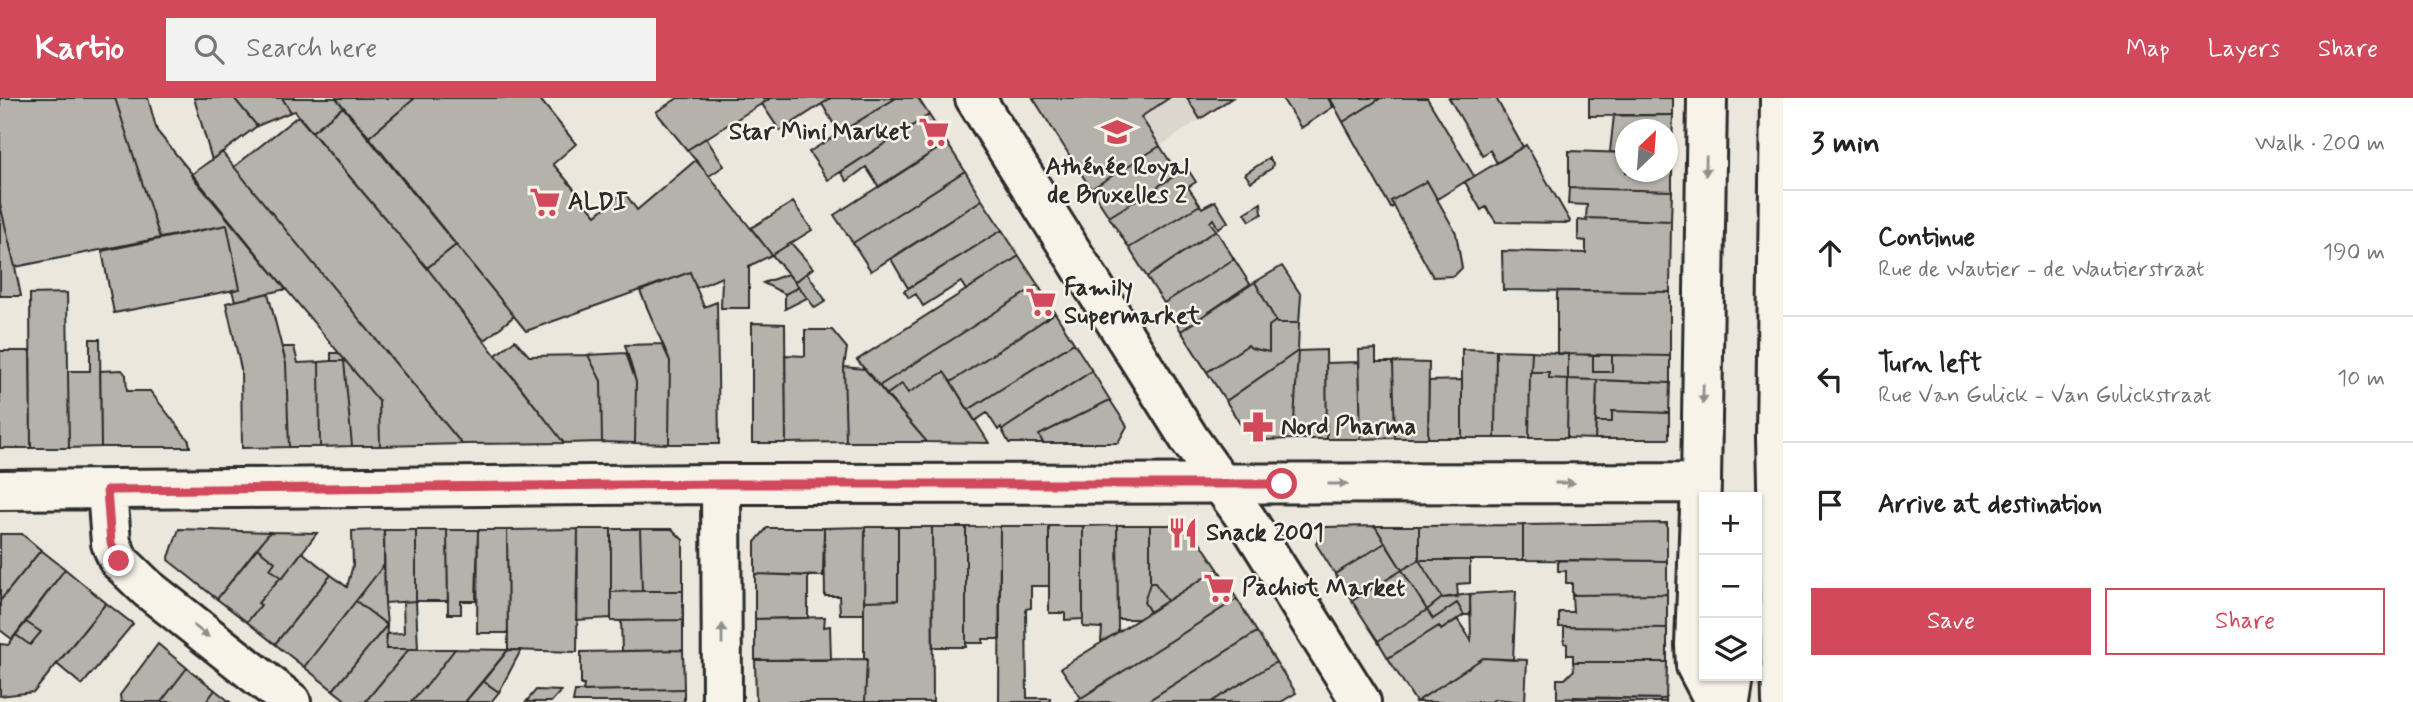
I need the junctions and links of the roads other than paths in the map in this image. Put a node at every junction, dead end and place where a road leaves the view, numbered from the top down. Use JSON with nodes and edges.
{"nodes":[{"id":1,"x":975,"y":98,"type":"edge"},
{"id":2,"x":1707,"y":98,"type":"edge"},
{"id":3,"x":1780,"y":98,"type":"edge"},
{"id":4,"x":1776,"y":438,"type":"junction"},
{"id":5,"x":1701,"y":483,"type":"junction"},
{"id":6,"x":721,"y":484,"type":"junction"},
{"id":7,"x":1221,"y":484,"type":"junction"},
{"id":8,"x":0,"y":490,"type":"edge"},
{"id":9,"x":107,"y":490,"type":"junction"},
{"id":10,"x":1762,"y":518,"type":"edge"},
{"id":11,"x":1733,"y":681,"type":"edge"},
{"id":12,"x":291,"y":702,"type":"edge"},
{"id":13,"x":722,"y":702,"type":"edge"},
{"id":14,"x":1361,"y":702,"type":"edge"},
{"id":15,"x":1715,"y":702,"type":"edge"},
{"id":16,"x":1730,"y":702,"type":"edge"},
{"id":17,"x":1782,"y":702,"type":"edge"}],
"edges":[{"from":1,"to":7,"type":"street"},
{"from":2,"to":5,"type":"street","one_way":true},
{"from":3,"to":4,"type":"street"},
{"from":4,"to":10,"type":"street"},
{"from":4,"to":17,"type":"street"},
{"from":7,"to":5,"type":"street","one_way":true},
{"from":5,"to":15,"type":"street"},
{"from":6,"to":7,"type":"street"},
{"from":6,"to":9,"type":"street"},
{"from":13,"to":6,"type":"street","one_way":true},
{"from":7,"to":14,"type":"street"},
{"from":8,"to":9,"type":"street"},
{"from":9,"to":12,"type":"street","one_way":true},
{"from":11,"to":16,"type":"street"}]}
